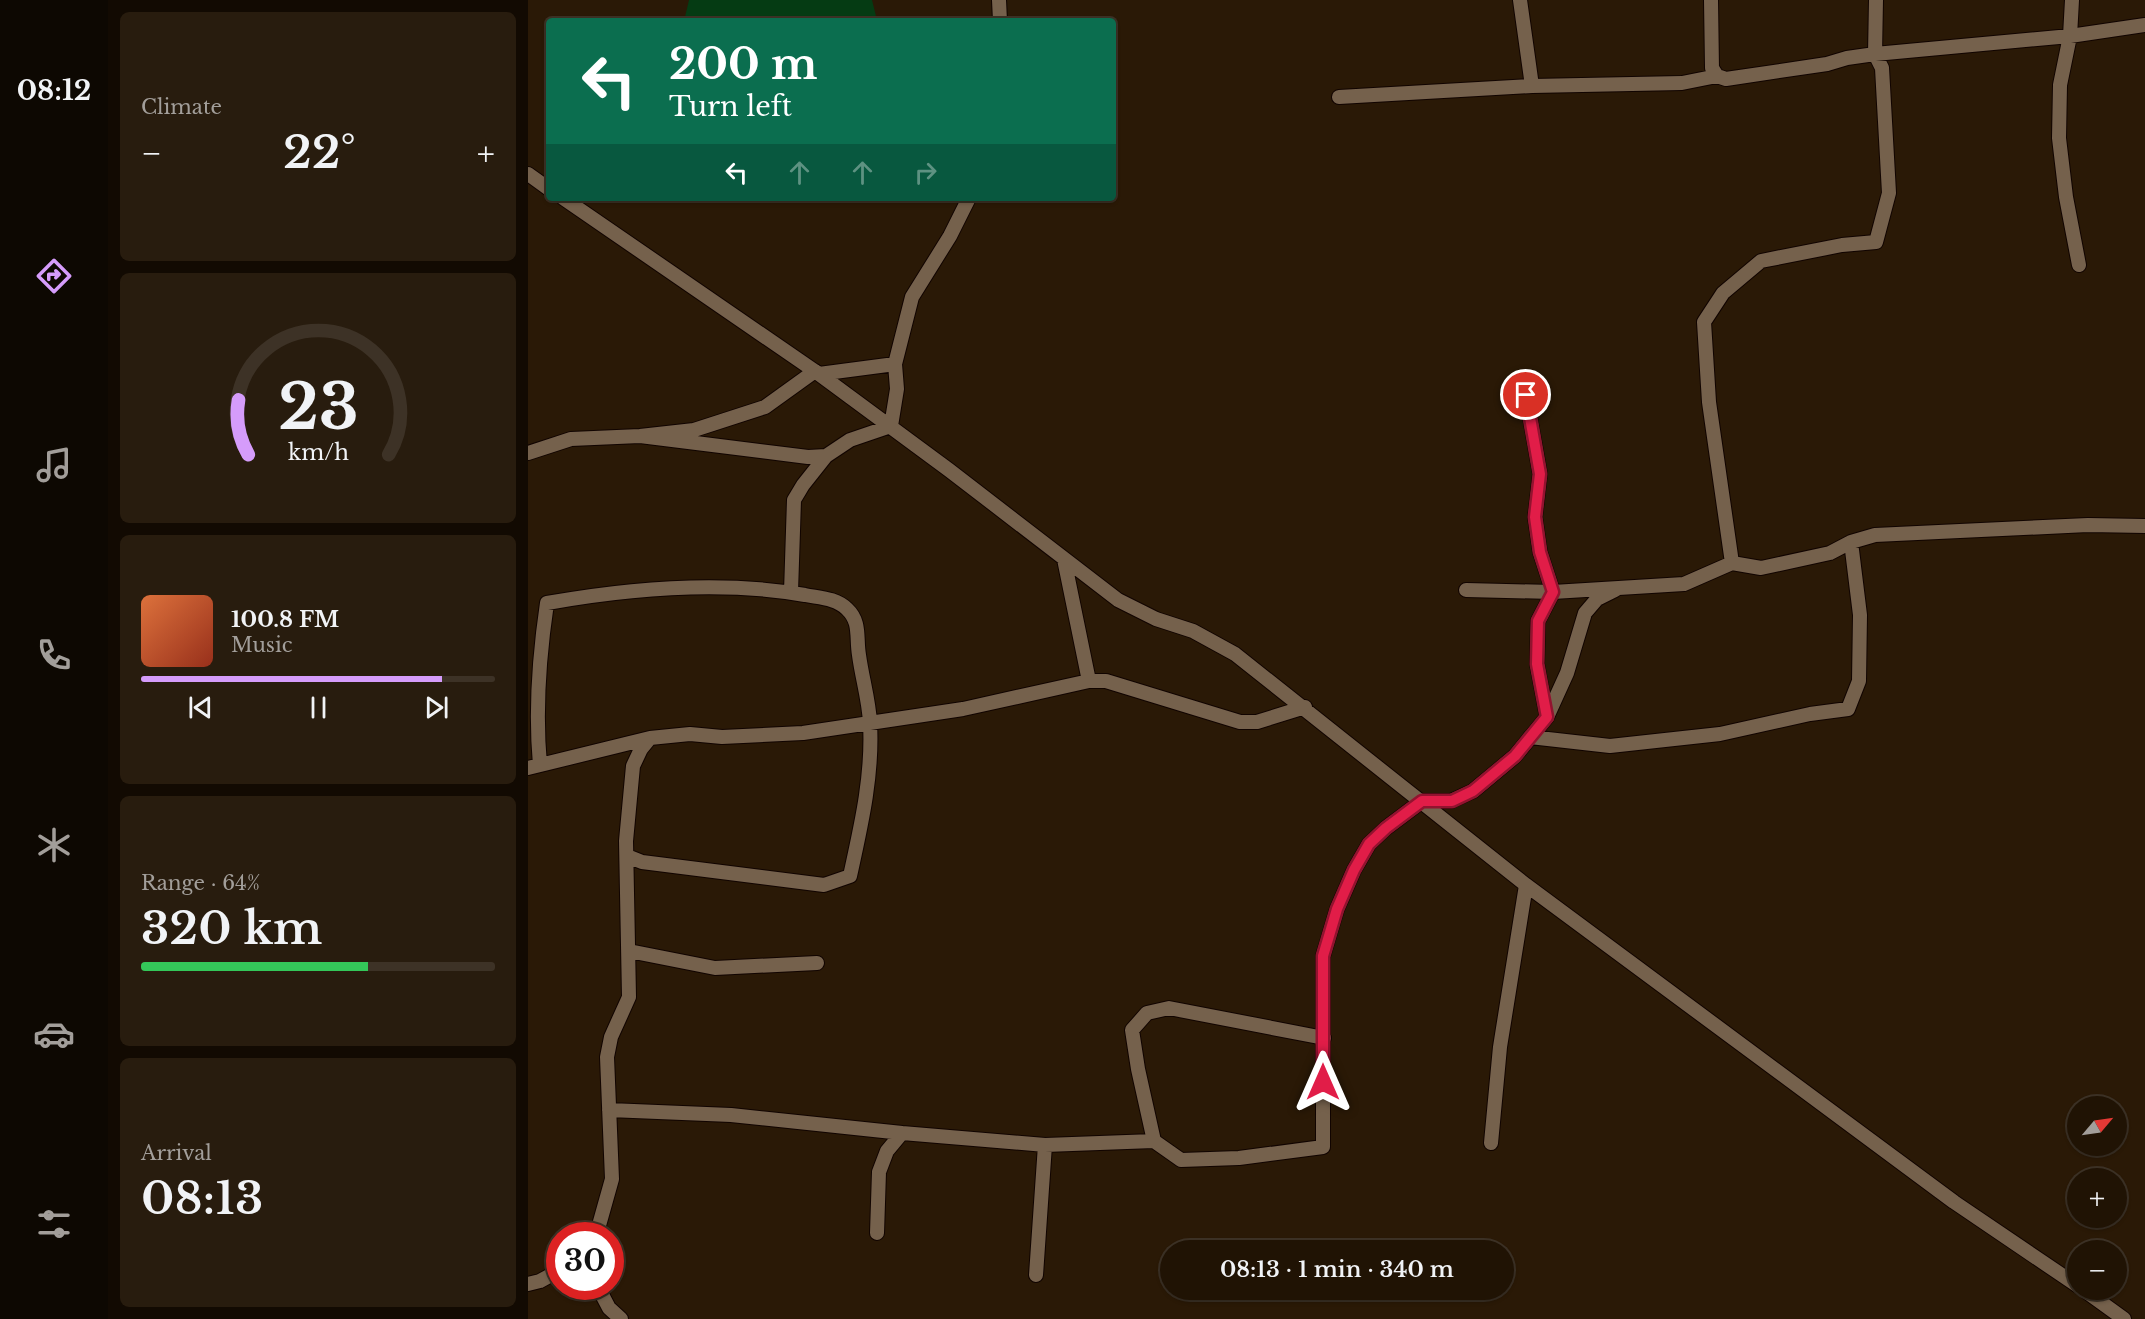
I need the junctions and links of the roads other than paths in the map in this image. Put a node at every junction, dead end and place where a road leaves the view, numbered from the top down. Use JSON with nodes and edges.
{"nodes":[{"id":1,"x":999,"y":0,"type":"edge"},
{"id":2,"x":1520,"y":0,"type":"edge"},
{"id":3,"x":1711,"y":0,"type":"edge"},
{"id":4,"x":1876,"y":0,"type":"edge"},
{"id":5,"x":2072,"y":0,"type":"edge"},
{"id":6,"x":1000,"y":18,"type":"edge"},
{"id":7,"x":2145,"y":25,"type":"edge"},
{"id":8,"x":2070,"y":36,"type":"junction"},
{"id":9,"x":1875,"y":54,"type":"junction"},
{"id":10,"x":1717,"y":76,"type":"junction"},
{"id":11,"x":1532,"y":86,"type":"junction"},
{"id":12,"x":1339,"y":96,"type":"dead end"},
{"id":13,"x":528,"y":174,"type":"edge"},
{"id":14,"x":546,"y":187,"type":"edge"},
{"id":15,"x":567,"y":201,"type":"edge"},
{"id":16,"x":968,"y":201,"type":"edge"},
{"id":17,"x":2079,"y":264,"type":"dead end"},
{"id":18,"x":895,"y":364,"type":"junction"},
{"id":19,"x":817,"y":373,"type":"junction"},
{"id":20,"x":1526,"y":395,"type":"dead end"},
{"id":21,"x":891,"y":426,"type":"junction"},
{"id":22,"x":640,"y":436,"type":"junction"},
{"id":23,"x":528,"y":453,"type":"edge"},
{"id":24,"x":826,"y":456,"type":"junction"},
{"id":25,"x":2145,"y":526,"type":"edge"},
{"id":26,"x":1851,"y":542,"type":"junction"},
{"id":27,"x":1064,"y":559,"type":"junction"},
{"id":28,"x":1732,"y":562,"type":"junction"},
{"id":29,"x":1467,"y":590,"type":"dead end"},
{"id":30,"x":1615,"y":590,"type":"junction"},
{"id":31,"x":791,"y":592,"type":"junction"},
{"id":32,"x":1553,"y":592,"type":"junction"},
{"id":33,"x":1089,"y":681,"type":"junction"},
{"id":34,"x":1305,"y":707,"type":"junction"},
{"id":35,"x":1547,"y":717,"type":"junction"},
{"id":36,"x":870,"y":723,"type":"junction"},
{"id":37,"x":1530,"y":737,"type":"junction"},
{"id":38,"x":650,"y":738,"type":"junction"},
{"id":39,"x":534,"y":767,"type":"edge"},
{"id":40,"x":1422,"y":801,"type":"junction"},
{"id":41,"x":627,"y":856,"type":"junction"},
{"id":42,"x":1526,"y":885,"type":"junction"},
{"id":43,"x":629,"y":951,"type":"junction"},
{"id":44,"x":817,"y":963,"type":"dead end"},
{"id":45,"x":1324,"y":1038,"type":"junction"},
{"id":46,"x":609,"y":1110,"type":"junction"},
{"id":47,"x":902,"y":1133,"type":"junction"},
{"id":48,"x":1154,"y":1141,"type":"junction"},
{"id":49,"x":1491,"y":1143,"type":"dead end"},
{"id":50,"x":1045,"y":1145,"type":"junction"},
{"id":51,"x":600,"y":1222,"type":"edge"},
{"id":52,"x":877,"y":1233,"type":"dead end"},
{"id":53,"x":1035,"y":1275,"type":"dead end"},
{"id":54,"x":546,"y":1277,"type":"edge"},
{"id":55,"x":2067,"y":1279,"type":"edge"},
{"id":56,"x":528,"y":1284,"type":"edge"},
{"id":57,"x":605,"y":1300,"type":"edge"},
{"id":58,"x":2098,"y":1300,"type":"edge"},
{"id":59,"x":621,"y":1319,"type":"edge"},
{"id":60,"x":2124,"y":1319,"type":"edge"}],
"edges":[{"from":1,"to":6,"type":"street"},
{"from":2,"to":11,"type":"street"},
{"from":3,"to":10,"type":"street"},
{"from":4,"to":9,"type":"street"},
{"from":5,"to":8,"type":"street"},
{"from":7,"to":8,"type":"street"},
{"from":8,"to":9,"type":"street"},
{"from":8,"to":17,"type":"street"},
{"from":9,"to":10,"type":"street"},
{"from":9,"to":28,"type":"street"},
{"from":10,"to":11,"type":"street"},
{"from":11,"to":12,"type":"street"},
{"from":13,"to":14,"type":"street"},
{"from":15,"to":19,"type":"street"},
{"from":16,"to":18,"type":"street"},
{"from":18,"to":19,"type":"street"},
{"from":18,"to":21,"type":"street"},
{"from":19,"to":21,"type":"street"},
{"from":19,"to":22,"type":"street"},
{"from":20,"to":32,"type":"street"},
{"from":21,"to":24,"type":"street"},
{"from":21,"to":27,"type":"street"},
{"from":22,"to":23,"type":"street"},
{"from":22,"to":24,"type":"street"},
{"from":24,"to":31,"type":"street"},
{"from":25,"to":26,"type":"street"},
{"from":26,"to":28,"type":"street"},
{"from":26,"to":37,"type":"street"},
{"from":27,"to":33,"type":"street"},
{"from":27,"to":34,"type":"street"},
{"from":28,"to":30,"type":"street"},
{"from":29,"to":32,"type":"street"},
{"from":30,"to":32,"type":"street"},
{"from":30,"to":35,"type":"street"},
{"from":31,"to":36,"type":"street"},
{"from":31,"to":39,"type":"street"},
{"from":32,"to":35,"type":"street"},
{"from":33,"to":34,"type":"street"},
{"from":33,"to":36,"type":"street"},
{"from":34,"to":40,"type":"street"},
{"from":35,"to":37,"type":"street"},
{"from":36,"to":38,"type":"street"},
{"from":36,"to":41,"type":"street"},
{"from":37,"to":40,"type":"street"},
{"from":38,"to":39,"type":"street"},
{"from":38,"to":41,"type":"street"},
{"from":40,"to":42,"type":"street"},
{"from":40,"to":45,"type":"street"},
{"from":41,"to":43,"type":"street"},
{"from":42,"to":49,"type":"street"},
{"from":42,"to":55,"type":"street"},
{"from":43,"to":44,"type":"street"},
{"from":43,"to":46,"type":"street"},
{"from":45,"to":48,"type":"street"},
{"from":45,"to":48,"type":"street"},
{"from":46,"to":47,"type":"street"},
{"from":46,"to":51,"type":"street"},
{"from":47,"to":50,"type":"street"},
{"from":47,"to":52,"type":"street"},
{"from":48,"to":50,"type":"street"},
{"from":50,"to":53,"type":"street"},
{"from":54,"to":56,"type":"street"},
{"from":57,"to":59,"type":"street"},
{"from":58,"to":60,"type":"street"}]}
